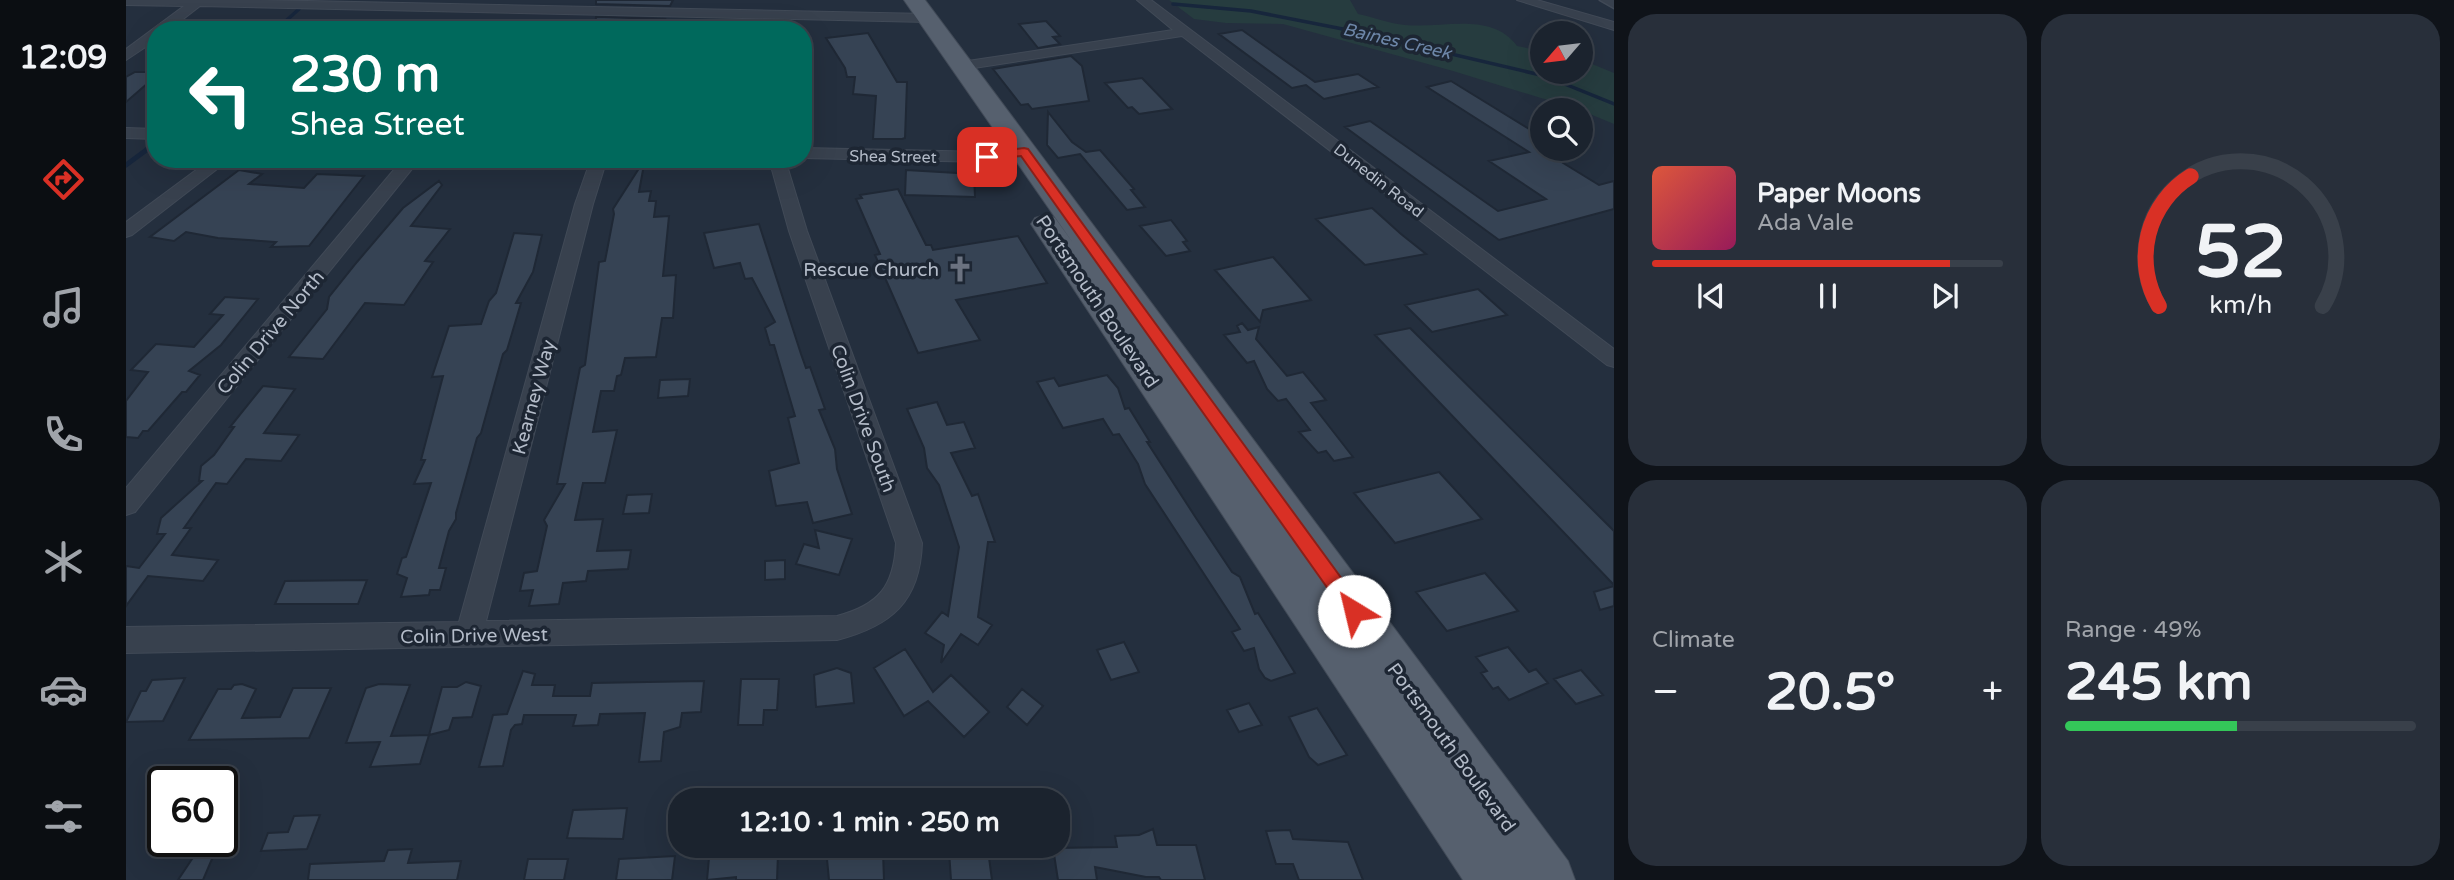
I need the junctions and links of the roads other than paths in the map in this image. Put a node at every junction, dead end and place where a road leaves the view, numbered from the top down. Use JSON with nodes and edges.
{"nodes":[{"id":1,"x":1143,"y":0,"type":"edge"},
{"id":2,"x":1524,"y":0,"type":"edge"},
{"id":3,"x":1608,"y":0,"type":"edge"},
{"id":4,"x":126,"y":1,"type":"edge"},
{"id":5,"x":198,"y":1,"type":"edge"},
{"id":6,"x":1614,"y":4,"type":"edge"},
{"id":7,"x":909,"y":9,"type":"edge"},
{"id":8,"x":172,"y":21,"type":"edge"},
{"id":9,"x":1614,"y":26,"type":"edge"},
{"id":10,"x":1184,"y":32,"type":"junction"},
{"id":11,"x":147,"y":40,"type":"edge"},
{"id":12,"x":126,"y":56,"type":"edge"},
{"id":13,"x":961,"y":66,"type":"junction"},
{"id":14,"x":126,"y":133,"type":"edge"},
{"id":15,"x":147,"y":134,"type":"edge"},
{"id":16,"x":812,"y":153,"type":"edge"},
{"id":17,"x":1012,"y":154,"type":"junction"},
{"id":18,"x":210,"y":168,"type":"edge"},
{"id":19,"x":405,"y":168,"type":"edge"},
{"id":20,"x":596,"y":168,"type":"edge"},
{"id":21,"x":780,"y":168,"type":"edge"},
{"id":22,"x":126,"y":231,"type":"edge"},
{"id":23,"x":1614,"y":360,"type":"edge"},
{"id":24,"x":126,"y":505,"type":"edge"},
{"id":25,"x":822,"y":628,"type":"joint"},
{"id":26,"x":469,"y":635,"type":"junction"},
{"id":27,"x":126,"y":640,"type":"edge"},
{"id":28,"x":1493,"y":880,"type":"edge"},
{"id":29,"x":1549,"y":880,"type":"edge"}],
"edges":[{"from":1,"to":10,"type":"street","name":"Dunedin Road"},
{"from":2,"to":9,"type":"street"},
{"from":3,"to":6,"type":"street"},
{"from":4,"to":5,"type":"street"},
{"from":5,"to":7,"type":"street"},
{"from":5,"to":8,"type":"street"},
{"from":7,"to":13,"type":"main road","name":"Portsmouth Boulevard"},
{"from":7,"to":17,"type":"main road","name":"Portsmouth Boulevard"},
{"from":10,"to":13,"type":"street"},
{"from":10,"to":23,"type":"street","name":"Dunedin Road"},
{"from":11,"to":12,"type":"street"},
{"from":13,"to":17,"type":"main road","name":"Portsmouth Boulevard"},
{"from":14,"to":15,"type":"street"},
{"from":16,"to":17,"type":"street","name":"Shea Street"},
{"from":17,"to":28,"type":"main road","name":"Portsmouth Boulevard"},
{"from":17,"to":29,"type":"main road","name":"Portsmouth Boulevard"},
{"from":18,"to":22,"type":"street"},
{"from":19,"to":24,"type":"street","name":"Colin Drive North"},
{"from":20,"to":26,"type":"street","name":"Kearney Way"},
{"from":21,"to":25,"type":"street","name":"Colin Drive South"},
{"from":25,"to":26,"type":"street","name":"Colin Drive West"},
{"from":26,"to":27,"type":"street","name":"Colin Drive West"}]}
